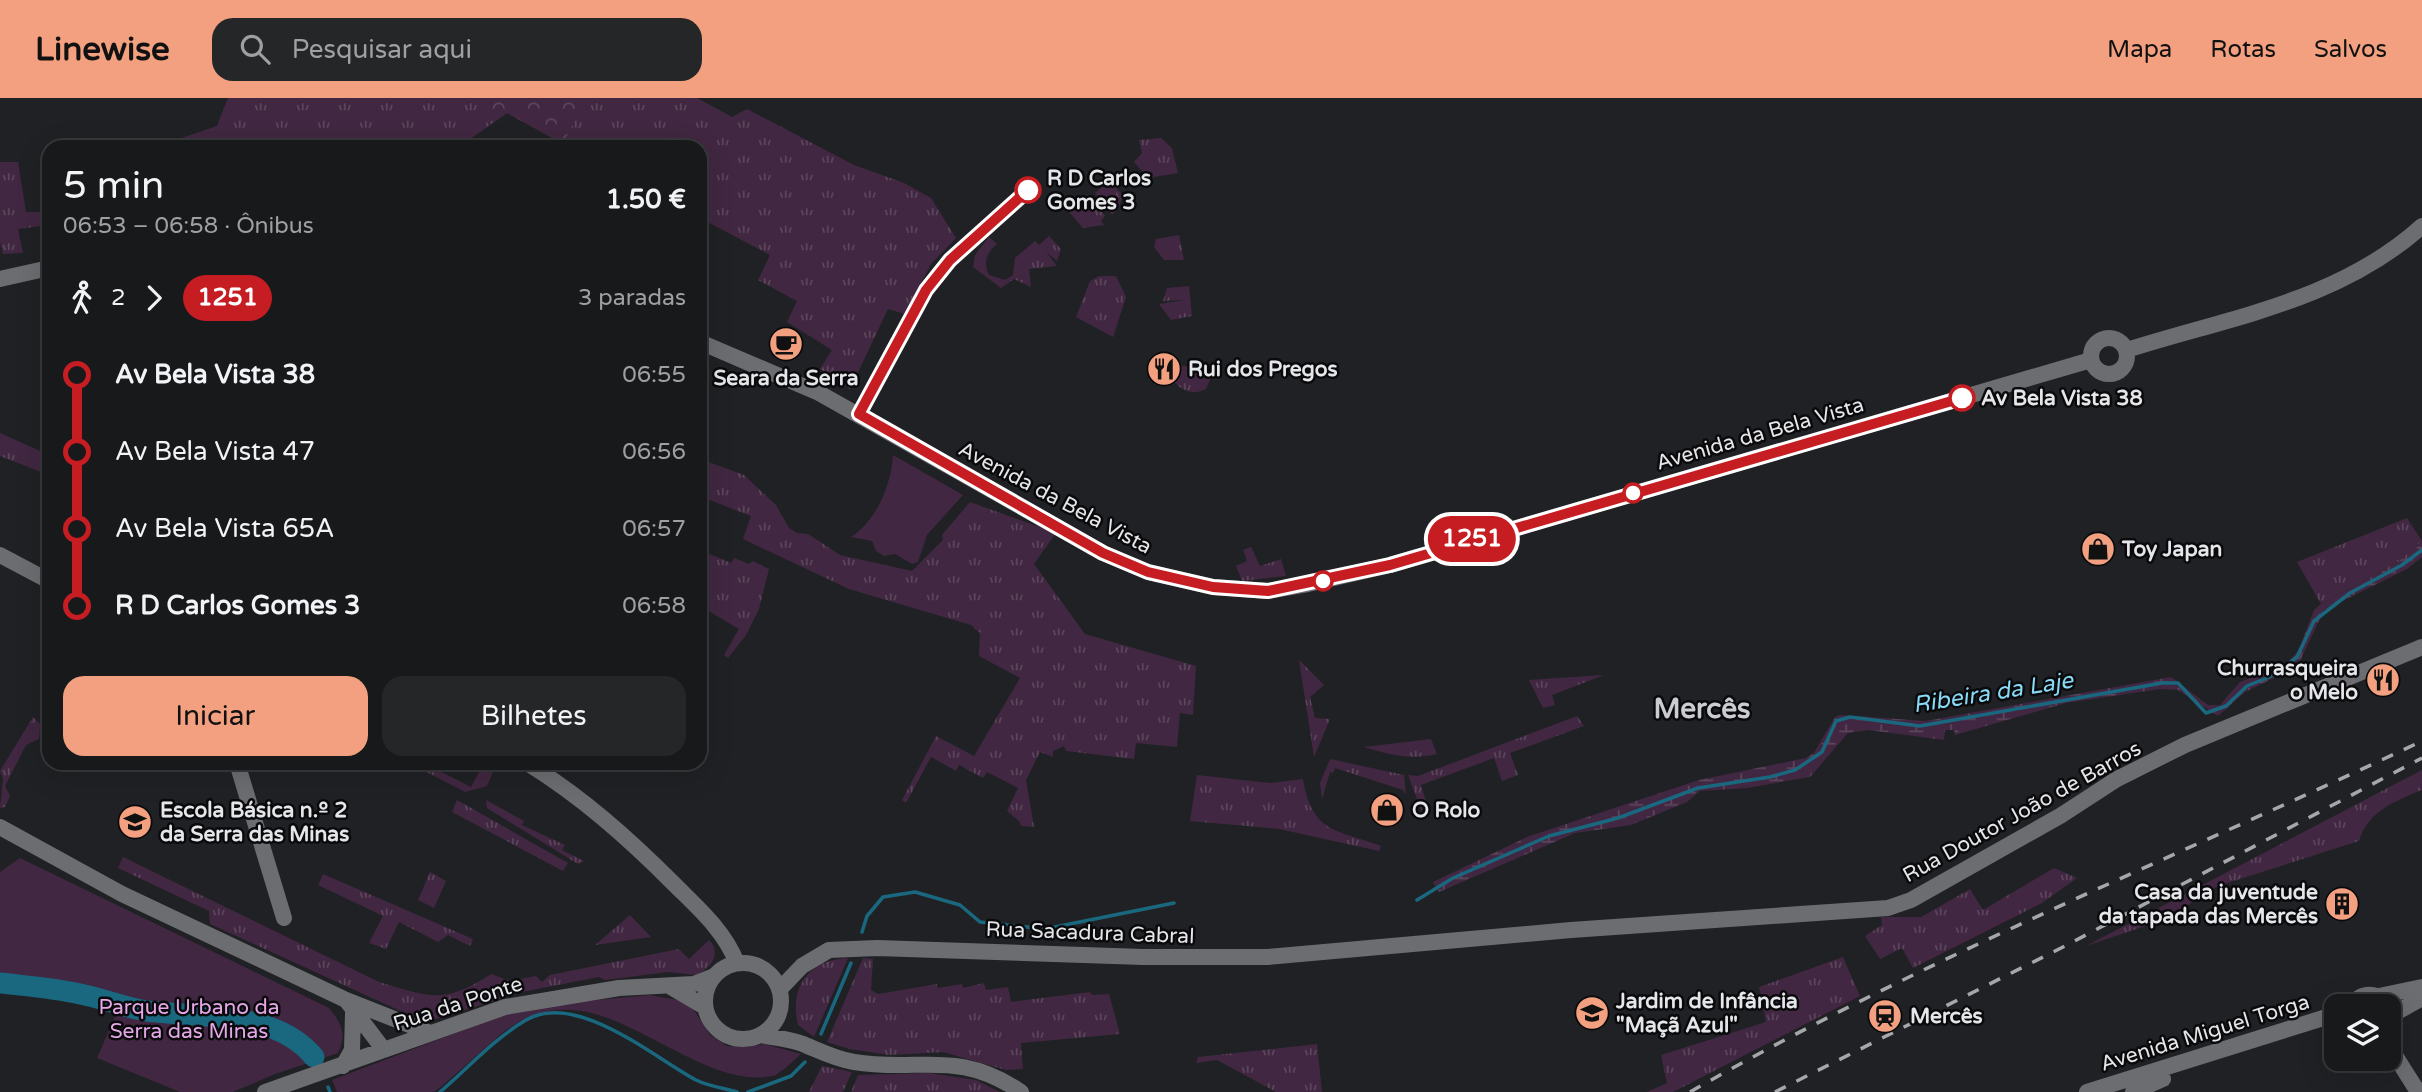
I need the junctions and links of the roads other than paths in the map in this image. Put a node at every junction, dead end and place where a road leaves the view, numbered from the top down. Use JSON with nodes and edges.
{"nodes":[{"id":1,"x":2422,"y":226,"type":"edge"},
{"id":2,"x":42,"y":270,"type":"edge"},
{"id":3,"x":0,"y":279,"type":"edge"},
{"id":4,"x":707,"y":345,"type":"edge"},
{"id":5,"x":2127,"y":350,"type":"junction"},
{"id":6,"x":2091,"y":360,"type":"junction"},
{"id":7,"x":0,"y":555,"type":"edge"},
{"id":8,"x":42,"y":577,"type":"edge"},
{"id":9,"x":2422,"y":647,"type":"edge"},
{"id":10,"x":239,"y":770,"type":"edge"},
{"id":11,"x":538,"y":770,"type":"edge"},
{"id":12,"x":3,"y":829,"type":"edge"},
{"id":13,"x":284,"y":918,"type":"dead end"},
{"id":14,"x":1413,"y":944,"type":"joint"},
{"id":15,"x":737,"y":963,"type":"junction"},
{"id":16,"x":712,"y":977,"type":"junction"},
{"id":17,"x":671,"y":987,"type":"junction"},
{"id":18,"x":2422,"y":987,"type":"edge"},
{"id":19,"x":780,"y":989,"type":"junction"},
{"id":20,"x":2401,"y":997,"type":"edge"},
{"id":21,"x":2422,"y":998,"type":"edge"},
{"id":22,"x":350,"y":1007,"type":"junction"},
{"id":23,"x":705,"y":1007,"type":"junction"},
{"id":24,"x":781,"y":1007,"type":"junction"},
{"id":25,"x":2401,"y":1011,"type":"edge"},
{"id":26,"x":2324,"y":1018,"type":"edge"},
{"id":27,"x":2324,"y":1028,"type":"edge"},
{"id":28,"x":430,"y":1034,"type":"junction"},
{"id":29,"x":761,"y":1035,"type":"junction"},
{"id":30,"x":803,"y":1044,"type":"junction"},
{"id":31,"x":384,"y":1050,"type":"junction"},
{"id":32,"x":2401,"y":1065,"type":"edge"},
{"id":33,"x":343,"y":1066,"type":"junction"},
{"id":34,"x":2392,"y":1071,"type":"edge"},
{"id":35,"x":265,"y":1092,"type":"edge"},
{"id":36,"x":1021,"y":1092,"type":"edge"},
{"id":37,"x":2087,"y":1092,"type":"edge"},
{"id":38,"x":2133,"y":1092,"type":"edge"},
{"id":39,"x":2407,"y":1092,"type":"edge"},
{"id":40,"x":2418,"y":1092,"type":"edge"}],
"edges":[{"from":1,"to":5,"type":"street"},
{"from":2,"to":3,"type":"street"},
{"from":4,"to":6,"type":"street","name":"Avenida da Bela Vista"},
{"from":5,"to":6,"type":"street"},
{"from":5,"to":6,"type":"street"},
{"from":7,"to":8,"type":"street"},
{"from":9,"to":14,"type":"street","name":"Rua Doutor João de Barros"},
{"from":10,"to":13,"type":"street"},
{"from":11,"to":15,"type":"street"},
{"from":12,"to":22,"type":"street"},
{"from":14,"to":19,"type":"street","name":"Rua Sacadura Cabral"},
{"from":15,"to":16,"type":"street"},
{"from":15,"to":19,"type":"street"},
{"from":16,"to":17,"type":"street"},
{"from":16,"to":23,"type":"street"},
{"from":17,"to":23,"type":"street"},
{"from":17,"to":28,"type":"street","name":"Rua da Ponte"},
{"from":18,"to":20,"type":"street"},
{"from":19,"to":24,"type":"street"},
{"from":21,"to":25,"type":"street"},
{"from":22,"to":28,"type":"street"},
{"from":22,"to":31,"type":"street"},
{"from":22,"to":33,"type":"street"},
{"from":23,"to":29,"type":"street"},
{"from":24,"to":29,"type":"street"},
{"from":24,"to":30,"type":"street"},
{"from":26,"to":37,"type":"street","name":"Avenida Miguel Torga"},
{"from":27,"to":38,"type":"street","name":"Avenida Miguel Torga"},
{"from":28,"to":31,"type":"street","name":"Rua da Ponte"},
{"from":29,"to":30,"type":"street"},
{"from":30,"to":36,"type":"street"},
{"from":31,"to":33,"type":"street","name":"Rua da Ponte"},
{"from":32,"to":40,"type":"street"},
{"from":33,"to":35,"type":"street","name":"Rua da Ponte"},
{"from":34,"to":39,"type":"street"}]}
